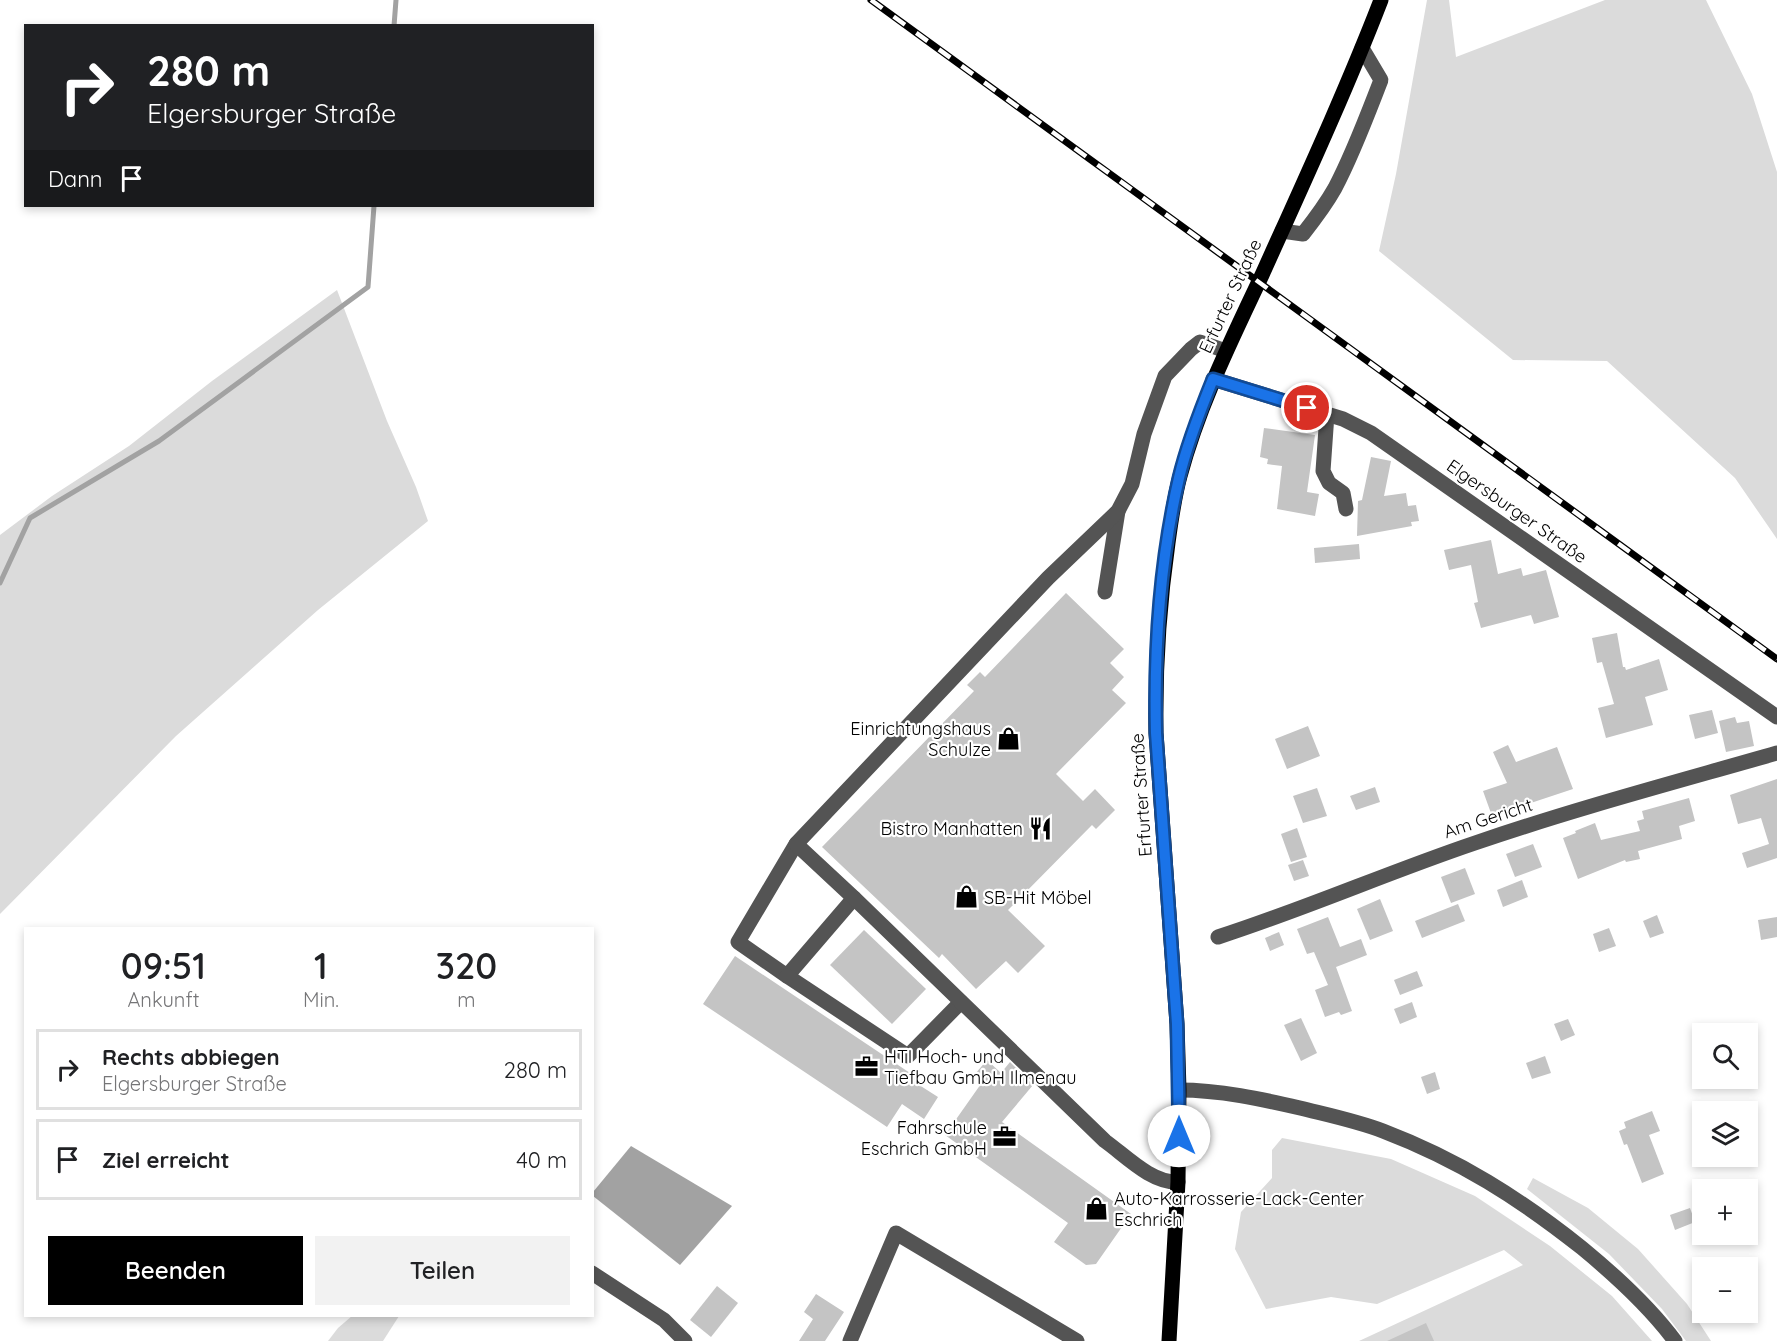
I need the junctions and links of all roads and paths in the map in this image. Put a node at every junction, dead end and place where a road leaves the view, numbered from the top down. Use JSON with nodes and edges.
{"nodes":[{"id":1,"x":1381,"y":0,"type":"edge"},
{"id":2,"x":1362,"y":48,"type":"junction"},
{"id":3,"x":1279,"y":238,"type":"junction"},
{"id":4,"x":1226,"y":351,"type":"junction"},
{"id":5,"x":1213,"y":379,"type":"junction"},
{"id":6,"x":1327,"y":414,"type":"junction"},
{"id":7,"x":1346,"y":509,"type":"dead end"},
{"id":8,"x":1118,"y":511,"type":"junction"},
{"id":9,"x":1106,"y":592,"type":"dead end"},
{"id":10,"x":1777,"y":717,"type":"edge"},
{"id":11,"x":1777,"y":753,"type":"edge"},
{"id":12,"x":796,"y":844,"type":"junction"},
{"id":13,"x":854,"y":898,"type":"junction"},
{"id":14,"x":1218,"y":938,"type":"dead end"},
{"id":15,"x":787,"y":976,"type":"junction"},
{"id":16,"x":961,"y":1002,"type":"junction"},
{"id":17,"x":1179,"y":1090,"type":"junction"},
{"id":18,"x":1178,"y":1182,"type":"junction"},
{"id":19,"x":594,"y":1274,"type":"edge"},
{"id":20,"x":685,"y":1341,"type":"edge"},
{"id":21,"x":850,"y":1341,"type":"edge"},
{"id":22,"x":1077,"y":1341,"type":"edge"},
{"id":23,"x":1169,"y":1341,"type":"edge"},
{"id":24,"x":1675,"y":1341,"type":"edge"}],
"edges":[{"from":1,"to":2,"type":"main road","name":"Erfurter Straße"},
{"from":2,"to":3,"type":"main road","name":"Erfurter Straße"},
{"from":2,"to":3,"type":"street"},
{"from":3,"to":4,"type":"main road","name":"Erfurter Straße"},
{"from":4,"to":5,"type":"main road","name":"Erfurter Straße"},
{"from":4,"to":8,"type":"street"},
{"from":5,"to":6,"type":"street","name":"Elgersburger Straße"},
{"from":5,"to":17,"type":"main road","name":"Erfurter Straße"},
{"from":6,"to":7,"type":"street"},
{"from":6,"to":10,"type":"street","name":"Elgersburger Straße"},
{"from":8,"to":9,"type":"street"},
{"from":8,"to":12,"type":"street"},
{"from":11,"to":14,"type":"street","name":"Am Gericht"},
{"from":12,"to":13,"type":"street"},
{"from":12,"to":15,"type":"street"},
{"from":13,"to":15,"type":"street"},
{"from":13,"to":16,"type":"street"},
{"from":15,"to":16,"type":"street"},
{"from":16,"to":18,"type":"street"},
{"from":17,"to":18,"type":"main road","name":"Erfurter Straße"},
{"from":17,"to":24,"type":"street"},
{"from":18,"to":23,"type":"main road","name":"Erfurter Straße"},
{"from":19,"to":20,"type":"street"},
{"from":21,"to":22,"type":"street"}]}
